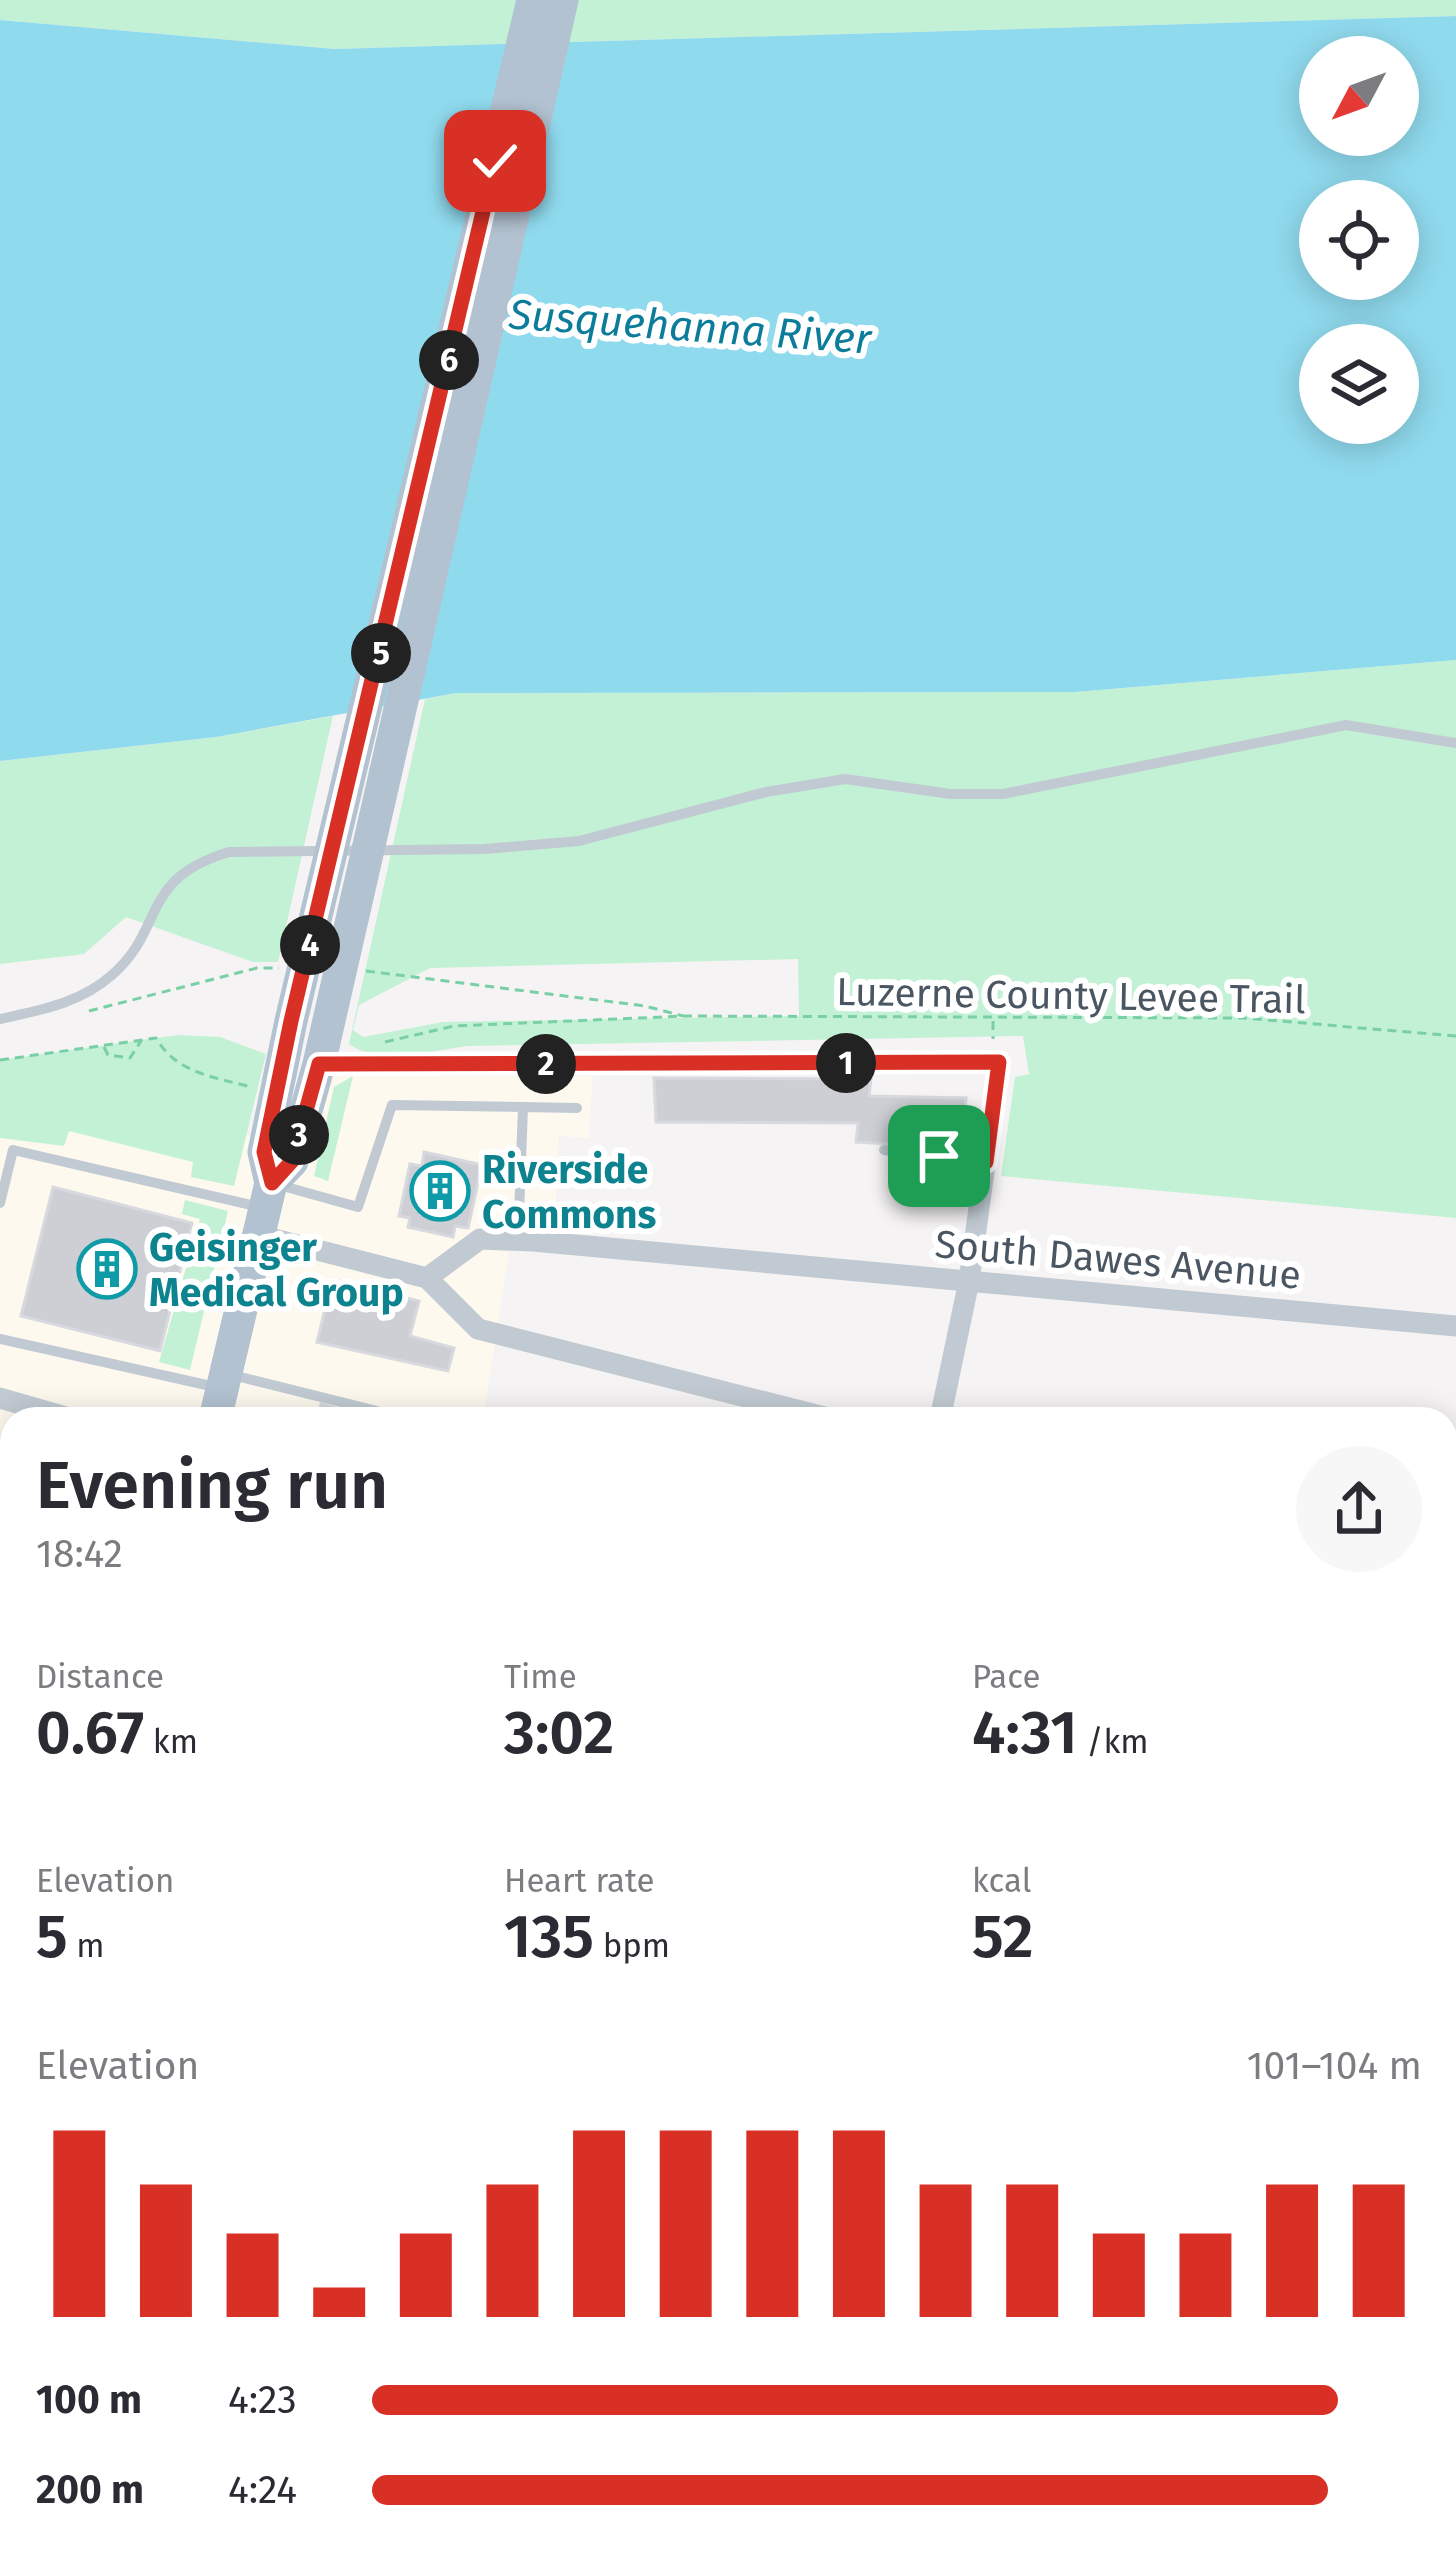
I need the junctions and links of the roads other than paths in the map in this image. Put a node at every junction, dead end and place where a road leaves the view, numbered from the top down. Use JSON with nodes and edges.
{"nodes":[{"id":1,"x":532,"y":0,"type":"edge"},
{"id":2,"x":562,"y":0,"type":"edge"},
{"id":3,"x":1456,"y":743,"type":"edge"},
{"id":4,"x":0,"y":1019,"type":"edge"},
{"id":5,"x":319,"y":1064,"type":"junction"},
{"id":6,"x":523,"y":1108,"type":"junction"},
{"id":7,"x":578,"y":1108,"type":"dead end"},
{"id":8,"x":884,"y":1150,"type":"dead end"},
{"id":9,"x":986,"y":1162,"type":"junction"},
{"id":10,"x":0,"y":1203,"type":"edge"},
{"id":11,"x":264,"y":1209,"type":"junction"},
{"id":12,"x":518,"y":1240,"type":"junction"},
{"id":13,"x":427,"y":1278,"type":"junction"},
{"id":14,"x":969,"y":1282,"type":"junction"},
{"id":15,"x":1456,"y":1326,"type":"edge"},
{"id":16,"x":0,"y":1340,"type":"edge"},
{"id":17,"x":221,"y":1394,"type":"edge"},
{"id":18,"x":0,"y":1399,"type":"edge"},
{"id":19,"x":29,"y":1407,"type":"edge"},
{"id":20,"x":340,"y":1407,"type":"edge"},
{"id":21,"x":785,"y":1407,"type":"edge"},
{"id":22,"x":943,"y":1407,"type":"edge"}],
"edges":[{"from":1,"to":11,"type":"main road"},
{"from":2,"to":5,"type":"main road"},
{"from":3,"to":4,"type":"lane"},
{"from":5,"to":9,"type":"street"},
{"from":5,"to":11,"type":"main road"},
{"from":6,"to":7,"type":"lane"},
{"from":6,"to":11,"type":"lane"},
{"from":6,"to":12,"type":"lane"},
{"from":8,"to":9,"type":"lane"},
{"from":9,"to":14,"type":"street"},
{"from":10,"to":11,"type":"lane"},
{"from":11,"to":13,"type":"street"},
{"from":11,"to":17,"type":"main road"},
{"from":12,"to":13,"type":"street","name":"South Dawes Avenue"},
{"from":12,"to":14,"type":"street","name":"South Dawes Avenue"},
{"from":13,"to":21,"type":"street"},
{"from":14,"to":15,"type":"street","name":"South Dawes Avenue"},
{"from":14,"to":22,"type":"street"},
{"from":16,"to":17,"type":"lane"},
{"from":17,"to":20,"type":"lane"},
{"from":18,"to":19,"type":"street"}]}
